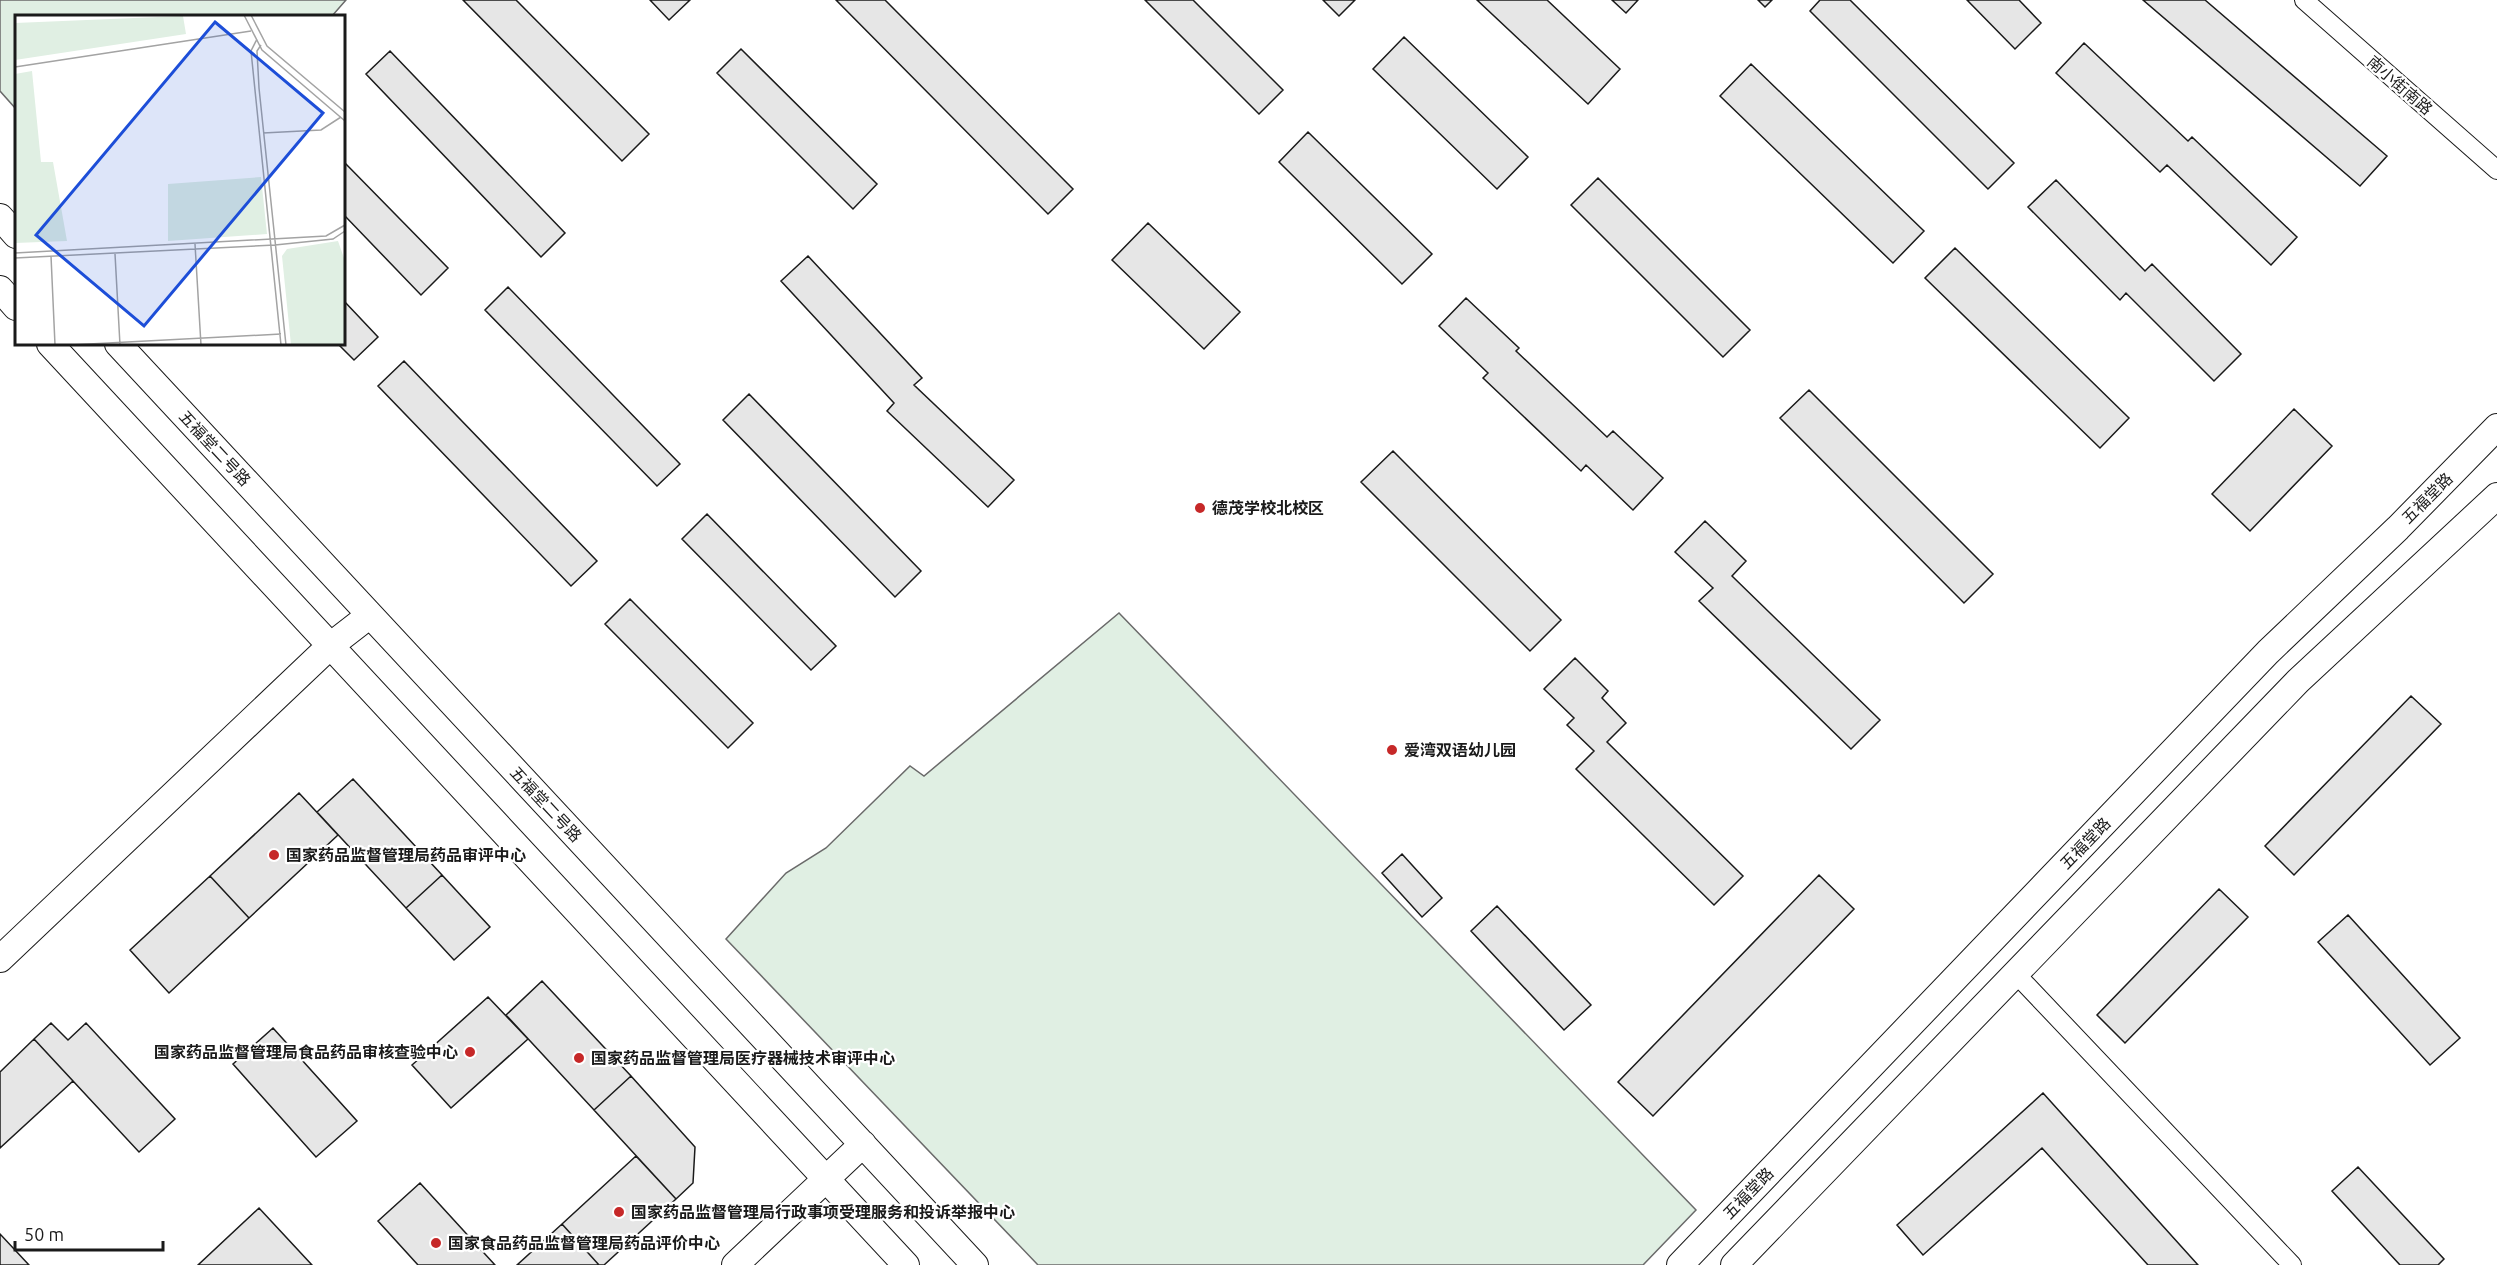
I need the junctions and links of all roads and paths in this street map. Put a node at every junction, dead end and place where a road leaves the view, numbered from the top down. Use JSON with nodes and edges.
{"nodes":[{"id":1,"x":2304,"y":0,"type":"edge"},
{"id":2,"x":2497,"y":170,"type":"edge"},
{"id":3,"x":0,"y":217,"type":"edge"},
{"id":4,"x":15,"y":234,"type":"edge"},
{"id":5,"x":0,"y":289,"type":"edge"},
{"id":6,"x":15,"y":306,"type":"edge"},
{"id":7,"x":51,"y":345,"type":"edge"},
{"id":8,"x":119,"y":345,"type":"edge"},
{"id":9,"x":2497,"y":427,"type":"edge"},
{"id":10,"x":2497,"y":496,"type":"edge"},
{"id":11,"x":370,"y":615,"type":"junction"},
{"id":12,"x":330,"y":645,"type":"junction"},
{"id":13,"x":0,"y":959,"type":"edge"},
{"id":14,"x":2016,"y":974,"type":"junction"},
{"id":15,"x":862,"y":1144,"type":"junction"},
{"id":16,"x":826,"y":1179,"type":"junction"},
{"id":17,"x":735,"y":1265,"type":"edge"},
{"id":18,"x":906,"y":1265,"type":"edge"},
{"id":19,"x":975,"y":1265,"type":"edge"},
{"id":20,"x":1680,"y":1265,"type":"edge"},
{"id":21,"x":1734,"y":1265,"type":"edge"},
{"id":22,"x":2292,"y":1265,"type":"edge"}],
"edges":[{"from":1,"to":2,"type":"street","name":"南小街南路"},
{"from":3,"to":4,"type":"main road"},
{"from":5,"to":6,"type":"main road"},
{"from":7,"to":12,"type":"main road"},
{"from":8,"to":11,"type":"main road","name":"五福堂二号路"},
{"from":9,"to":20,"type":"main road","name":"五福堂路"},
{"from":10,"to":14,"type":"main road"},
{"from":11,"to":12,"type":"main road"},
{"from":11,"to":15,"type":"main road","name":"五福堂二号路"},
{"from":12,"to":13,"type":"main road"},
{"from":12,"to":16,"type":"main road"},
{"from":14,"to":21,"type":"main road"},
{"from":14,"to":22,"type":"street"},
{"from":15,"to":16,"type":"main road"},
{"from":15,"to":19,"type":"main road","name":"五福堂二号路"},
{"from":16,"to":17,"type":"main road"},
{"from":16,"to":18,"type":"main road"}]}
